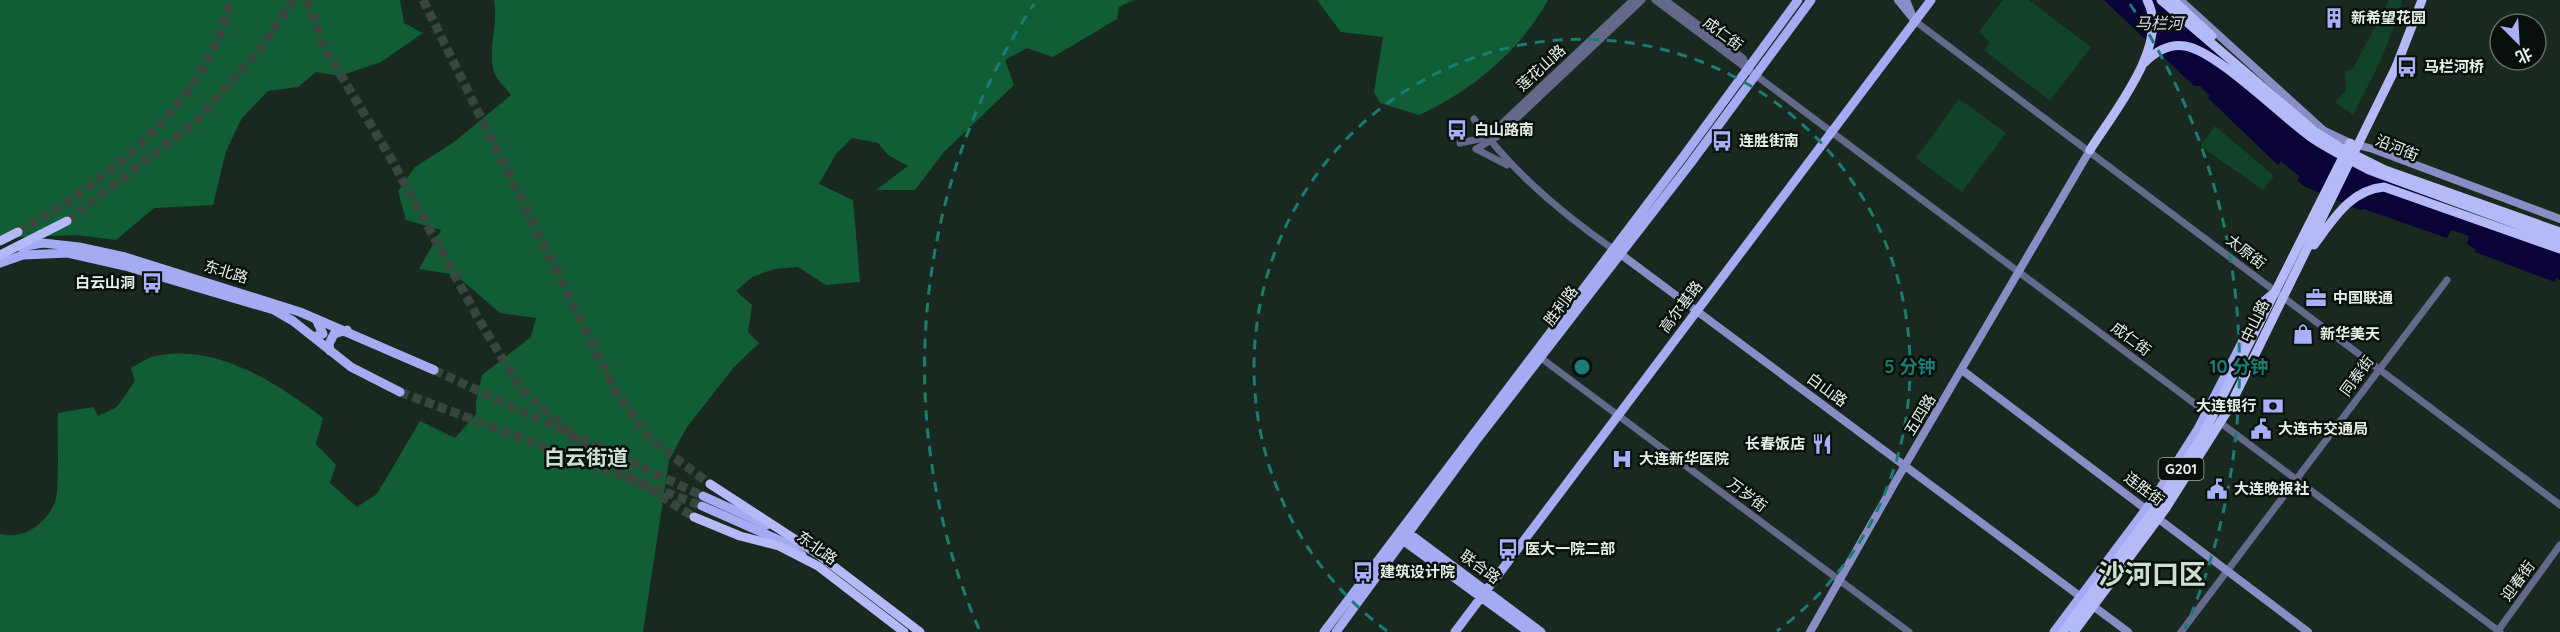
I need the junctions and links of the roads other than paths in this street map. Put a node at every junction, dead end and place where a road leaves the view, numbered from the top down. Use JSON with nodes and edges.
{"nodes":[{"id":1,"x":1633,"y":0,"type":"edge"},
{"id":2,"x":1642,"y":0,"type":"edge"},
{"id":3,"x":1655,"y":0,"type":"edge"},
{"id":4,"x":1665,"y":0,"type":"edge"},
{"id":5,"x":1798,"y":0,"type":"edge"},
{"id":6,"x":1811,"y":0,"type":"edge"},
{"id":7,"x":1898,"y":0,"type":"edge"},
{"id":8,"x":1905,"y":0,"type":"edge"},
{"id":9,"x":1931,"y":0,"type":"edge"},
{"id":10,"x":2147,"y":0,"type":"edge"},
{"id":11,"x":2161,"y":0,"type":"edge"},
{"id":12,"x":2173,"y":0,"type":"edge"},
{"id":13,"x":2180,"y":0,"type":"edge"},
{"id":14,"x":2422,"y":0,"type":"edge"},
{"id":15,"x":1915,"y":21,"type":"junction"},
{"id":16,"x":2144,"y":63,"type":"junction"},
{"id":17,"x":1747,"y":67,"type":"junction"},
{"id":18,"x":1756,"y":74,"type":"junction"},
{"id":19,"x":2273,"y":97,"type":"junction"},
{"id":20,"x":1474,"y":119,"type":"dead end"},
{"id":21,"x":1830,"y":131,"type":"junction"},
{"id":22,"x":1498,"y":136,"type":"junction"},
{"id":23,"x":1488,"y":139,"type":"junction"},
{"id":24,"x":1460,"y":143,"type":"dead end"},
{"id":25,"x":2354,"y":144,"type":"junction"},
{"id":26,"x":2090,"y":150,"type":"junction"},
{"id":27,"x":1497,"y":151,"type":"junction"},
{"id":28,"x":1512,"y":167,"type":"junction"},
{"id":29,"x":2325,"y":205,"type":"junction"},
{"id":30,"x":2560,"y":219,"type":"edge"},
{"id":31,"x":67,"y":221,"type":"tunnel mouth"},
{"id":32,"x":2560,"y":224,"type":"edge"},
{"id":33,"x":18,"y":232,"type":"tunnel mouth"},
{"id":34,"x":2560,"y":232,"type":"edge"},
{"id":35,"x":2560,"y":240,"type":"edge"},
{"id":36,"x":0,"y":241,"type":"edge"},
{"id":37,"x":2560,"y":249,"type":"edge"},
{"id":38,"x":1616,"y":251,"type":"junction"},
{"id":39,"x":0,"y":254,"type":"edge"},
{"id":40,"x":0,"y":263,"type":"edge"},
{"id":41,"x":2299,"y":267,"type":"junction"},
{"id":42,"x":2018,"y":272,"type":"junction"},
{"id":43,"x":2448,"y":280,"type":"dead end"},
{"id":44,"x":2280,"y":295,"type":"junction"},
{"id":45,"x":1696,"y":312,"type":"junction"},
{"id":46,"x":316,"y":318,"type":"junction"},
{"id":47,"x":346,"y":330,"type":"junction"},
{"id":48,"x":313,"y":337,"type":"junction"},
{"id":49,"x":330,"y":351,"type":"junction"},
{"id":50,"x":1541,"y":357,"type":"junction"},
{"id":51,"x":2379,"y":367,"type":"junction"},
{"id":52,"x":434,"y":370,"type":"tunnel mouth"},
{"id":53,"x":1962,"y":370,"type":"junction"},
{"id":54,"x":400,"y":392,"type":"tunnel mouth"},
{"id":55,"x":1618,"y":415,"type":"junction"},
{"id":56,"x":2214,"y":417,"type":"junction"},
{"id":57,"x":1905,"y":466,"type":"junction"},
{"id":58,"x":2298,"y":480,"type":"junction"},
{"id":59,"x":710,"y":484,"type":"tunnel mouth"},
{"id":60,"x":2560,"y":505,"type":"edge"},
{"id":61,"x":2153,"y":513,"type":"junction"},
{"id":62,"x":694,"y":517,"type":"tunnel mouth"},
{"id":63,"x":1399,"y":531,"type":"junction"},
{"id":64,"x":791,"y":537,"type":"junction"},
{"id":65,"x":1407,"y":538,"type":"junction"},
{"id":66,"x":2560,"y":545,"type":"edge"},
{"id":67,"x":818,"y":566,"type":"junction"},
{"id":68,"x":2228,"y":570,"type":"junction"},
{"id":69,"x":1840,"y":579,"type":"junction"},
{"id":70,"x":1484,"y":593,"type":"junction"},
{"id":71,"x":2087,"y":601,"type":"junction"},
{"id":72,"x":904,"y":632,"type":"edge"},
{"id":73,"x":920,"y":632,"type":"edge"},
{"id":74,"x":1324,"y":632,"type":"edge"},
{"id":75,"x":1336,"y":632,"type":"edge"},
{"id":76,"x":1455,"y":632,"type":"edge"},
{"id":77,"x":1529,"y":632,"type":"edge"},
{"id":78,"x":1541,"y":632,"type":"edge"},
{"id":79,"x":1810,"y":632,"type":"edge"},
{"id":80,"x":1909,"y":632,"type":"edge"},
{"id":81,"x":2054,"y":632,"type":"edge"},
{"id":82,"x":2064,"y":632,"type":"edge"},
{"id":83,"x":2074,"y":632,"type":"edge"},
{"id":84,"x":2128,"y":632,"type":"edge"},
{"id":85,"x":2181,"y":632,"type":"edge"},
{"id":86,"x":2308,"y":632,"type":"edge"},
{"id":87,"x":2499,"y":632,"type":"edge"}],
"edges":[{"from":1,"to":23,"type":"street","name":"莲花山路"},
{"from":2,"to":22,"type":"street","name":"莲花山路"},
{"from":3,"to":17,"type":"street","name":"成仁街"},
{"from":4,"to":17,"type":"street","name":"成仁街"},
{"from":5,"to":17,"type":"main road","name":"胜利路"},
{"from":6,"to":18,"type":"main road","name":"胜利路"},
{"from":7,"to":15,"type":"main road","name":"太原街"},
{"from":8,"to":15,"type":"main road","name":"太原街"},
{"from":9,"to":15,"type":"main road","name":"高尔基路"},
{"from":10,"to":16,"type":"highway"},
{"from":11,"to":19,"type":"highway"},
{"from":12,"to":19,"type":"highway"},
{"from":13,"to":25,"type":"main road"},
{"from":14,"to":25,"type":"highway","name":"中山路","number":"G201"},
{"from":15,"to":21,"type":"main road","name":"高尔基路"},
{"from":15,"to":26,"type":"street","name":"太原街"},
{"from":16,"to":26,"type":"highway"},
{"from":16,"to":35,"type":"highway"},
{"from":17,"to":18,"type":"street","name":"成仁街"},
{"from":17,"to":38,"type":"main road","name":"胜利路"},
{"from":18,"to":21,"type":"street","name":"成仁街"},
{"from":18,"to":38,"type":"main road","name":"胜利路"},
{"from":19,"to":34,"type":"highway"},
{"from":20,"to":23,"type":"street"},
{"from":21,"to":42,"type":"street","name":"成仁街"},
{"from":21,"to":45,"type":"main road","name":"高尔基路"},
{"from":22,"to":23,"type":"street","name":"莲花山路"},
{"from":22,"to":27,"type":"street"},
{"from":23,"to":24,"type":"street","name":"莲花山路"},
{"from":23,"to":27,"type":"street"},
{"from":23,"to":28,"type":"street","name":"莲花山路"},
{"from":25,"to":29,"type":"highway","name":"中山路","number":"G201"},
{"from":25,"to":30,"type":"main road","name":"沿河街"},
{"from":25,"to":32,"type":"main road","name":"沿河街"},
{"from":26,"to":42,"type":"main road","name":"五四路"},
{"from":26,"to":44,"type":"street","name":"太原街"},
{"from":27,"to":28,"type":"street"},
{"from":28,"to":38,"type":"street","name":"白山路"},
{"from":29,"to":41,"type":"highway","name":"中山路","number":"G201"},
{"from":29,"to":44,"type":"highway","name":"中山路","number":"G201"},
{"from":31,"to":39,"type":"highway"},
{"from":33,"to":36,"type":"highway"},
{"from":37,"to":41,"type":"highway"},
{"from":38,"to":45,"type":"main road","name":"白山路"},
{"from":38,"to":50,"type":"main road","name":"胜利路"},
{"from":38,"to":63,"type":"main road","name":"胜利路"},
{"from":39,"to":46,"type":"main road","name":"东北路"},
{"from":40,"to":48,"type":"main road","name":"东北路"},
{"from":41,"to":44,"type":"highway","name":"中山路","number":"G201"},
{"from":42,"to":53,"type":"main road","name":"五四路"},
{"from":42,"to":56,"type":"street","name":"成仁街"},
{"from":43,"to":51,"type":"street","name":"同泰街"},
{"from":44,"to":51,"type":"street","name":"太原街"},
{"from":44,"to":56,"type":"highway","name":"中山路","number":"G201"},
{"from":44,"to":56,"type":"main road"},
{"from":45,"to":55,"type":"main road","name":"高尔基路"},
{"from":45,"to":57,"type":"main road","name":"白山路"},
{"from":46,"to":47,"type":"main road","name":"东北路"},
{"from":46,"to":48,"type":"main road"},
{"from":47,"to":49,"type":"main road"},
{"from":47,"to":52,"type":"main road","name":"东北路"},
{"from":48,"to":49,"type":"main road","name":"东北路"},
{"from":49,"to":54,"type":"main road","name":"东北路"},
{"from":50,"to":55,"type":"street","name":"万岁街"},
{"from":50,"to":65,"type":"main road","name":"胜利路"},
{"from":51,"to":58,"type":"street","name":"同泰街"},
{"from":51,"to":60,"type":"street","name":"太原街"},
{"from":53,"to":57,"type":"main road","name":"五四路"},
{"from":53,"to":61,"type":"main road","name":"连胜街"},
{"from":55,"to":69,"type":"street","name":"万岁街"},
{"from":55,"to":70,"type":"main road","name":"高尔基路"},
{"from":56,"to":58,"type":"street","name":"成仁街"},
{"from":56,"to":61,"type":"highway","name":"中山路","number":"G201"},
{"from":56,"to":61,"type":"main road"},
{"from":57,"to":69,"type":"main road","name":"五四路"},
{"from":57,"to":71,"type":"main road","name":"白山路"},
{"from":58,"to":68,"type":"street","name":"同泰街"},
{"from":58,"to":87,"type":"street","name":"成仁街"},
{"from":59,"to":64,"type":"highway","name":"东北路"},
{"from":61,"to":68,"type":"main road","name":"连胜街"},
{"from":61,"to":71,"type":"highway","name":"中山路","number":"G201"},
{"from":61,"to":71,"type":"main road"},
{"from":62,"to":67,"type":"highway"},
{"from":63,"to":65,"type":"main road","name":"联合路"},
{"from":63,"to":74,"type":"main road","name":"胜利路"},
{"from":64,"to":67,"type":"main road","name":"东北路"},
{"from":64,"to":73,"type":"highway","name":"东北路"},
{"from":65,"to":70,"type":"main road","name":"联合路"},
{"from":65,"to":75,"type":"main road","name":"胜利路"},
{"from":66,"to":87,"type":"street","name":"迎春街"},
{"from":67,"to":72,"type":"highway","name":"东北路"},
{"from":68,"to":85,"type":"street","name":"同泰街"},
{"from":68,"to":86,"type":"main road","name":"连胜街"},
{"from":69,"to":79,"type":"main road","name":"五四路"},
{"from":69,"to":80,"type":"street","name":"万岁街"},
{"from":70,"to":76,"type":"main road","name":"高尔基路"},
{"from":70,"to":77,"type":"main road","name":"联合路"},
{"from":70,"to":78,"type":"main road","name":"联合路"},
{"from":71,"to":81,"type":"main road"},
{"from":71,"to":82,"type":"highway","name":"中山路","number":"G201"},
{"from":71,"to":83,"type":"highway","name":"中山路","number":"G201"},
{"from":71,"to":84,"type":"main road","name":"白山路"}]}
